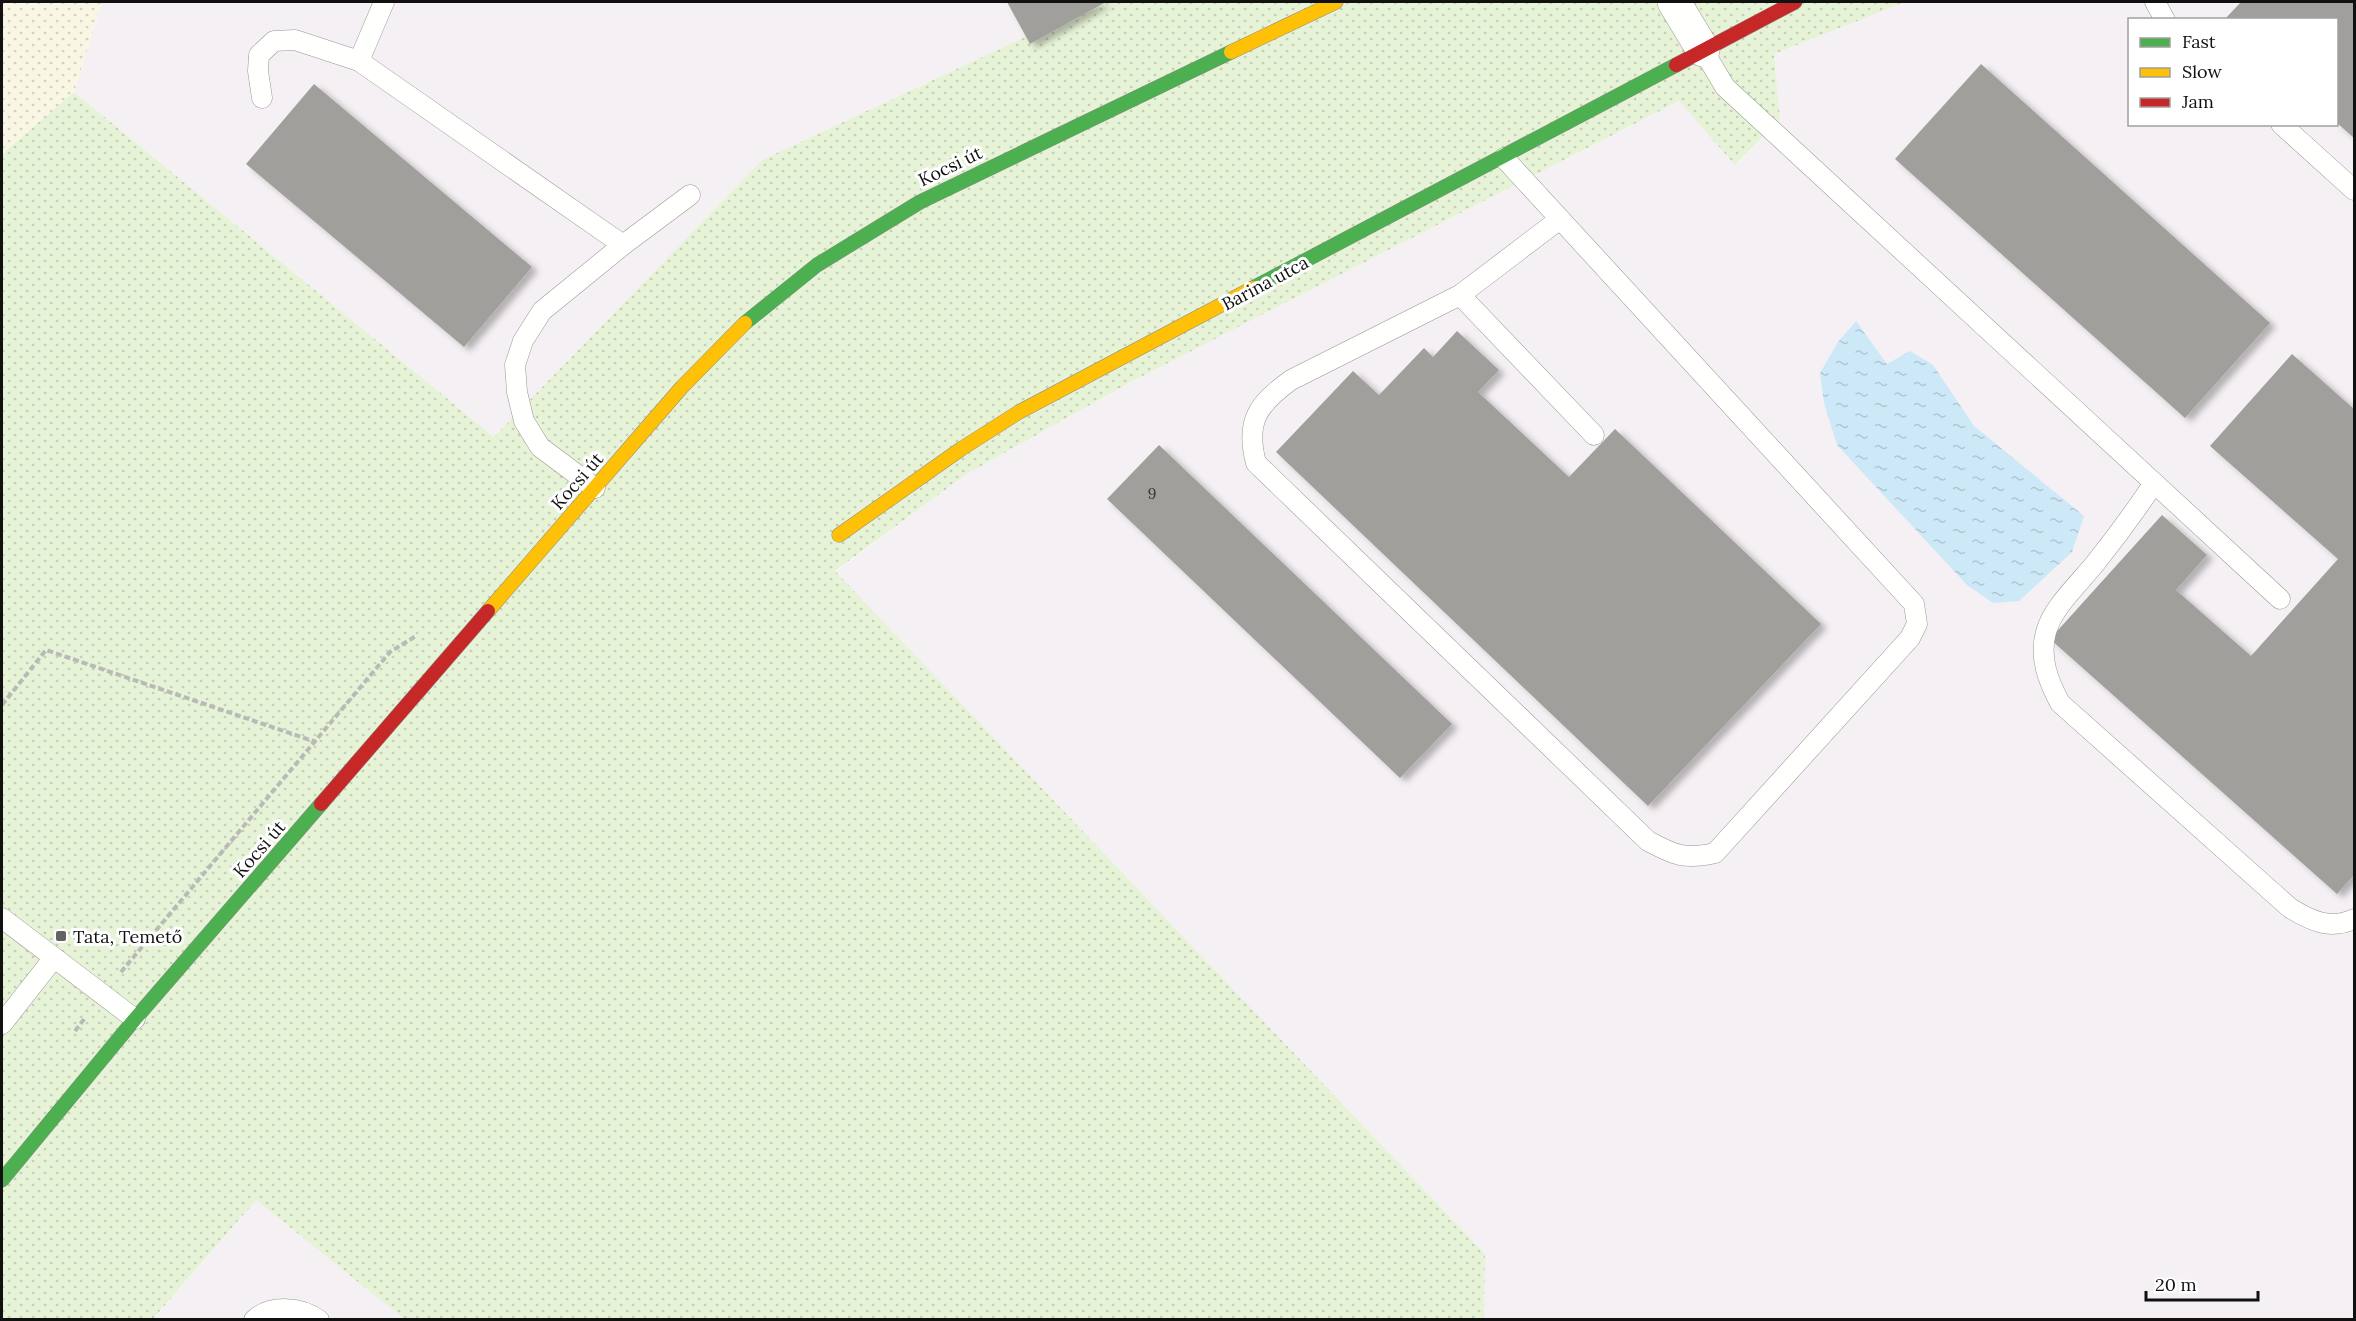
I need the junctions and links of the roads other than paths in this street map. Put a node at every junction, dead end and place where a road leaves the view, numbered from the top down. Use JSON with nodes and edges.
{"nodes":[{"id":1,"x":384,"y":2,"type":"edge"},
{"id":2,"x":1336,"y":2,"type":"edge"},
{"id":3,"x":1674,"y":2,"type":"edge"},
{"id":4,"x":1794,"y":2,"type":"edge"},
{"id":5,"x":2155,"y":2,"type":"edge"},
{"id":6,"x":2164,"y":18,"type":"edge"},
{"id":7,"x":1703,"y":50,"type":"junction"},
{"id":8,"x":359,"y":61,"type":"junction"},
{"id":9,"x":262,"y":98,"type":"dead end"},
{"id":10,"x":2283,"y":126,"type":"edge"},
{"id":11,"x":1504,"y":158,"type":"junction"},
{"id":12,"x":2355,"y":190,"type":"edge"},
{"id":13,"x":690,"y":195,"type":"dead end"},
{"id":14,"x":1560,"y":219,"type":"junction"},
{"id":15,"x":623,"y":245,"type":"junction"},
{"id":16,"x":1461,"y":295,"type":"junction"},
{"id":17,"x":1594,"y":435,"type":"dead end"},
{"id":18,"x":2154,"y":483,"type":"junction"},
{"id":19,"x":595,"y":488,"type":"junction"},
{"id":20,"x":839,"y":535,"type":"dead end"},
{"id":21,"x":2280,"y":599,"type":"dead end"},
{"id":22,"x":2,"y":918,"type":"edge"},
{"id":23,"x":2355,"y":919,"type":"edge"},
{"id":24,"x":53,"y":959,"type":"junction"},
{"id":25,"x":135,"y":1019,"type":"junction"},
{"id":26,"x":2,"y":1023,"type":"edge"},
{"id":27,"x":2,"y":1180,"type":"edge"},
{"id":28,"x":254,"y":1320,"type":"edge"},
{"id":29,"x":319,"y":1320,"type":"edge"}],
"edges":[{"from":1,"to":8,"type":"lane"},
{"from":2,"to":19,"type":"main road","name":"Kocsi út"},
{"from":3,"to":7,"type":"street"},
{"from":4,"to":7,"type":"main road","name":"Barina utca"},
{"from":5,"to":6,"type":"lane"},
{"from":7,"to":11,"type":"main road","name":"Barina utca"},
{"from":7,"to":18,"type":"lane"},
{"from":8,"to":9,"type":"lane"},
{"from":8,"to":15,"type":"lane"},
{"from":10,"to":12,"type":"lane"},
{"from":11,"to":14,"type":"lane"},
{"from":11,"to":20,"type":"main road","name":"Barina utca"},
{"from":13,"to":15,"type":"lane"},
{"from":14,"to":16,"type":"lane"},
{"from":14,"to":16,"type":"lane"},
{"from":15,"to":19,"type":"lane"},
{"from":16,"to":17,"type":"lane"},
{"from":18,"to":21,"type":"lane"},
{"from":18,"to":23,"type":"lane"},
{"from":19,"to":25,"type":"main road","name":"Kocsi út"},
{"from":22,"to":24,"type":"lane"},
{"from":24,"to":25,"type":"lane"},
{"from":24,"to":26,"type":"lane"},
{"from":25,"to":27,"type":"main road","name":"Kocsi út"},
{"from":28,"to":29,"type":"lane"}]}
